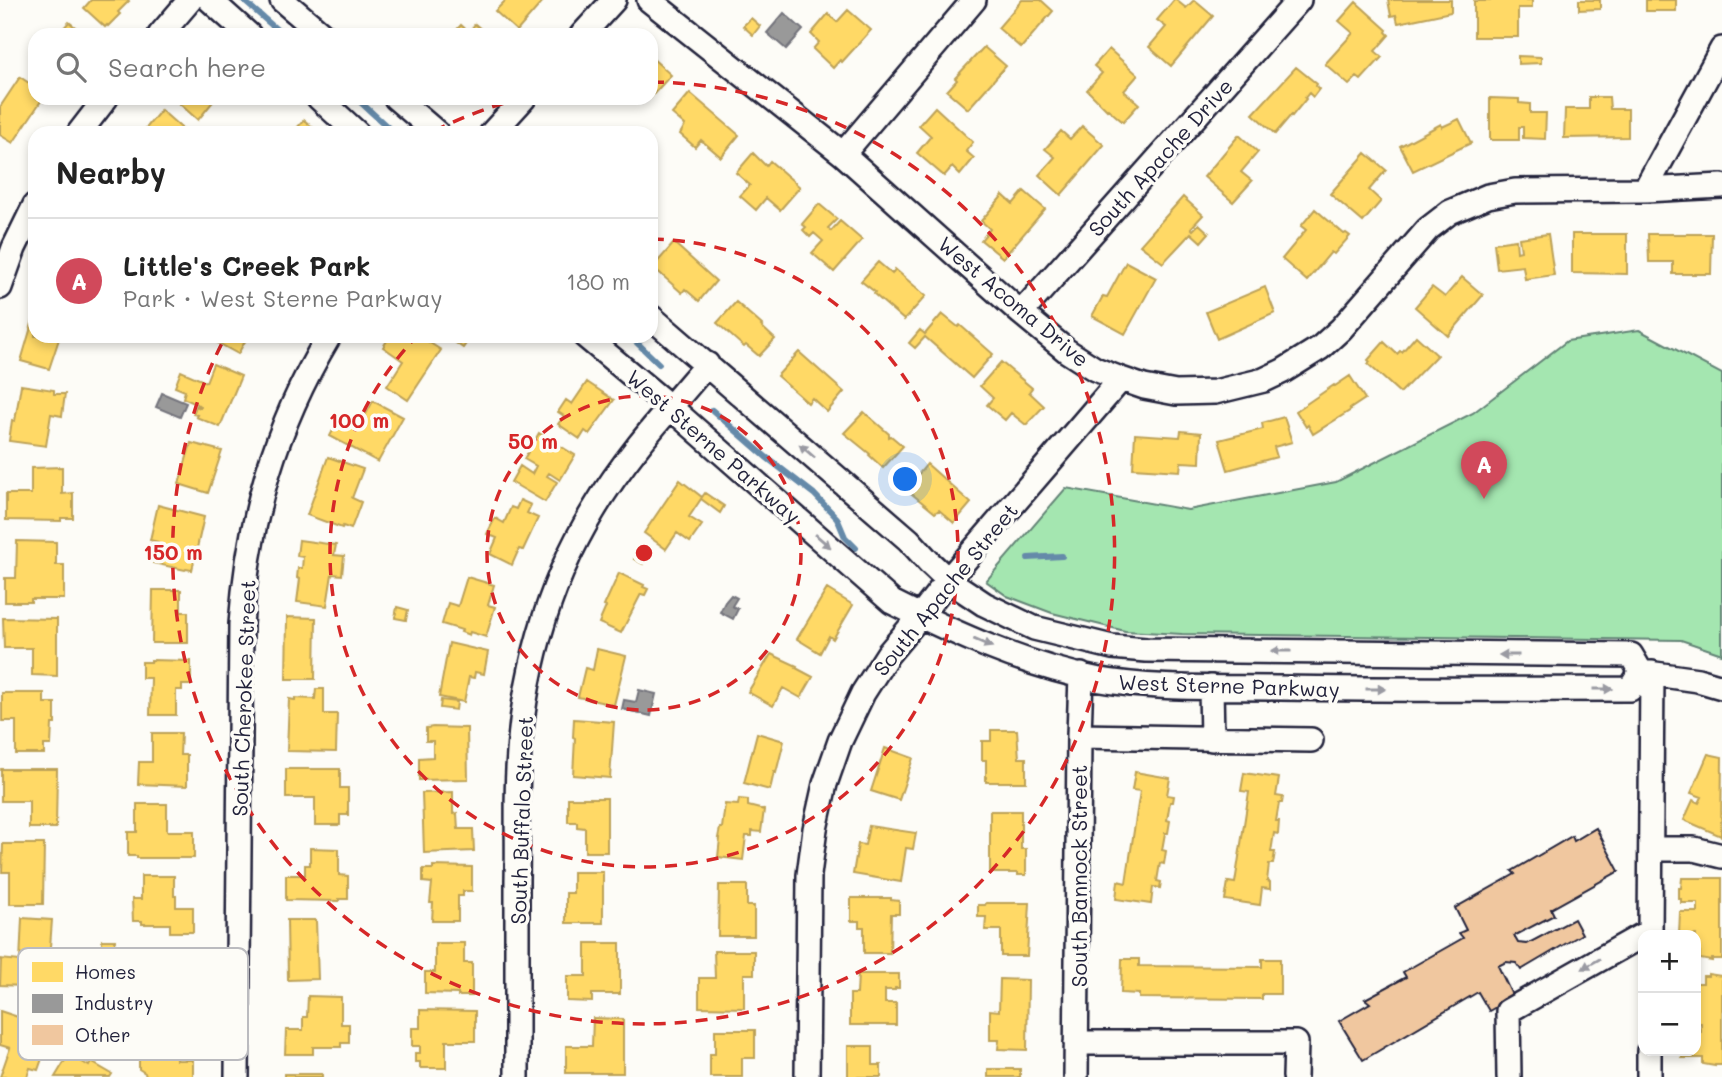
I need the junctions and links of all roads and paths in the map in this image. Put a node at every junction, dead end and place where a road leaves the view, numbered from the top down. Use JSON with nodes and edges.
{"nodes":[{"id":1,"x":190,"y":0,"type":"edge"},
{"id":2,"x":210,"y":0,"type":"edge"},
{"id":3,"x":282,"y":0,"type":"edge"},
{"id":4,"x":614,"y":0,"type":"edge"},
{"id":5,"x":649,"y":0,"type":"edge"},
{"id":6,"x":974,"y":0,"type":"edge"},
{"id":7,"x":1298,"y":0,"type":"edge"},
{"id":8,"x":166,"y":28,"type":"edge"},
{"id":9,"x":241,"y":28,"type":"edge"},
{"id":10,"x":315,"y":28,"type":"edge"},
{"id":11,"x":588,"y":28,"type":"edge"},
{"id":12,"x":1722,"y":49,"type":"edge"},
{"id":13,"x":101,"y":105,"type":"edge"},
{"id":14,"x":326,"y":105,"type":"edge"},
{"id":15,"x":404,"y":105,"type":"edge"},
{"id":16,"x":518,"y":105,"type":"edge"},
{"id":17,"x":84,"y":126,"type":"edge"},
{"id":18,"x":349,"y":126,"type":"edge"},
{"id":19,"x":429,"y":126,"type":"edge"},
{"id":20,"x":498,"y":126,"type":"edge"},
{"id":21,"x":843,"y":155,"type":"junction"},
{"id":22,"x":1722,"y":186,"type":"edge"},
{"id":23,"x":1645,"y":190,"type":"junction"},
{"id":24,"x":28,"y":219,"type":"edge"},
{"id":25,"x":0,"y":287,"type":"edge"},
{"id":26,"x":1021,"y":313,"type":"junction"},
{"id":27,"x":658,"y":323,"type":"edge"},
{"id":28,"x":325,"y":343,"type":"edge"},
{"id":29,"x":593,"y":343,"type":"edge"},
{"id":30,"x":707,"y":364,"type":"junction"},
{"id":31,"x":1121,"y":379,"type":"junction"},
{"id":32,"x":670,"y":407,"type":"junction"},
{"id":33,"x":948,"y":580,"type":"junction"},
{"id":34,"x":920,"y":616,"type":"junction"},
{"id":35,"x":1100,"y":644,"type":"junction"},
{"id":36,"x":1332,"y":652,"type":"junction"},
{"id":37,"x":1646,"y":673,"type":"junction"},
{"id":38,"x":1088,"y":677,"type":"junction"},
{"id":39,"x":1211,"y":687,"type":"junction"},
{"id":40,"x":1722,"y":687,"type":"edge"},
{"id":41,"x":1332,"y":689,"type":"junction"},
{"id":42,"x":1079,"y":736,"type":"junction"},
{"id":43,"x":1212,"y":739,"type":"junction"},
{"id":44,"x":1311,"y":740,"type":"dead end"},
{"id":45,"x":1651,"y":849,"type":"junction"},
{"id":46,"x":1722,"y":856,"type":"edge"},
{"id":47,"x":1650,"y":930,"type":"edge"},
{"id":48,"x":1638,"y":940,"type":"edge"},
{"id":49,"x":238,"y":948,"type":"edge"},
{"id":50,"x":1076,"y":1042,"type":"junction"},
{"id":51,"x":1649,"y":1056,"type":"edge"},
{"id":52,"x":517,"y":1077,"type":"edge"},
{"id":53,"x":807,"y":1077,"type":"edge"},
{"id":54,"x":1076,"y":1077,"type":"edge"},
{"id":55,"x":1296,"y":1077,"type":"edge"},
{"id":56,"x":1509,"y":1077,"type":"edge"},
{"id":57,"x":1649,"y":1077,"type":"edge"}],
"edges":[{"from":1,"to":8,"type":"street"},
{"from":2,"to":9,"type":"street"},
{"from":3,"to":10,"type":"street"},
{"from":4,"to":11,"type":"street"},
{"from":5,"to":21,"type":"street","name":"West Acoma Drive"},
{"from":6,"to":21,"type":"street"},
{"from":7,"to":26,"type":"street","name":"South Apache Drive"},
{"from":12,"to":23,"type":"street"},
{"from":13,"to":17,"type":"street"},
{"from":14,"to":18,"type":"street"},
{"from":15,"to":19,"type":"street"},
{"from":16,"to":20,"type":"street"},
{"from":21,"to":26,"type":"street","name":"West Acoma Drive"},
{"from":22,"to":23,"type":"street","name":"West Acoma Drive"},
{"from":23,"to":31,"type":"street","name":"West Acoma Drive"},
{"from":24,"to":25,"type":"street"},
{"from":26,"to":31,"type":"street","name":"West Acoma Drive"},
{"from":27,"to":30,"type":"street","name":"West Sterne Parkway"},
{"from":28,"to":49,"type":"street","name":"South Cherokee Street"},
{"from":29,"to":32,"type":"street","name":"West Sterne Parkway"},
{"from":30,"to":32,"type":"street","name":"South Buffalo Street"},
{"from":33,"to":30,"type":"street","name":"West Sterne Parkway","one_way":true},
{"from":31,"to":33,"type":"street","name":"South Apache Street"},
{"from":32,"to":34,"type":"street","name":"West Sterne Parkway","one_way":true},
{"from":32,"to":52,"type":"street","name":"South Buffalo Street"},
{"from":33,"to":34,"type":"street","name":"South Apache Street"},
{"from":33,"to":35,"type":"street","name":"West Sterne Parkway"},
{"from":34,"to":38,"type":"street","name":"West Sterne Parkway","one_way":true},
{"from":34,"to":53,"type":"street","name":"South Apache Street"},
{"from":36,"to":35,"type":"street","name":"West Sterne Parkway","one_way":true},
{"from":35,"to":38,"type":"street","name":"South Bannock Street"},
{"from":37,"to":36,"type":"street","name":"West Sterne Parkway","one_way":true},
{"from":36,"to":41,"type":"street"},
{"from":37,"to":40,"type":"street","name":"West Sterne Parkway"},
{"from":41,"to":37,"type":"street","name":"West Sterne Parkway","one_way":true},
{"from":37,"to":45,"type":"street"},
{"from":38,"to":39,"type":"street","name":"West Sterne Parkway"},
{"from":38,"to":42,"type":"street","name":"South Bannock Street"},
{"from":39,"to":41,"type":"street","name":"West Sterne Parkway"},
{"from":39,"to":43,"type":"street"},
{"from":42,"to":43,"type":"street"},
{"from":42,"to":50,"type":"street","name":"South Bannock Street"},
{"from":43,"to":44,"type":"street"},
{"from":45,"to":46,"type":"street"},
{"from":45,"to":47,"type":"street"},
{"from":48,"to":56,"type":"street","one_way":true},
{"from":50,"to":54,"type":"street","name":"South Bannock Street"},
{"from":50,"to":55,"type":"street"},
{"from":51,"to":57,"type":"street"}]}
